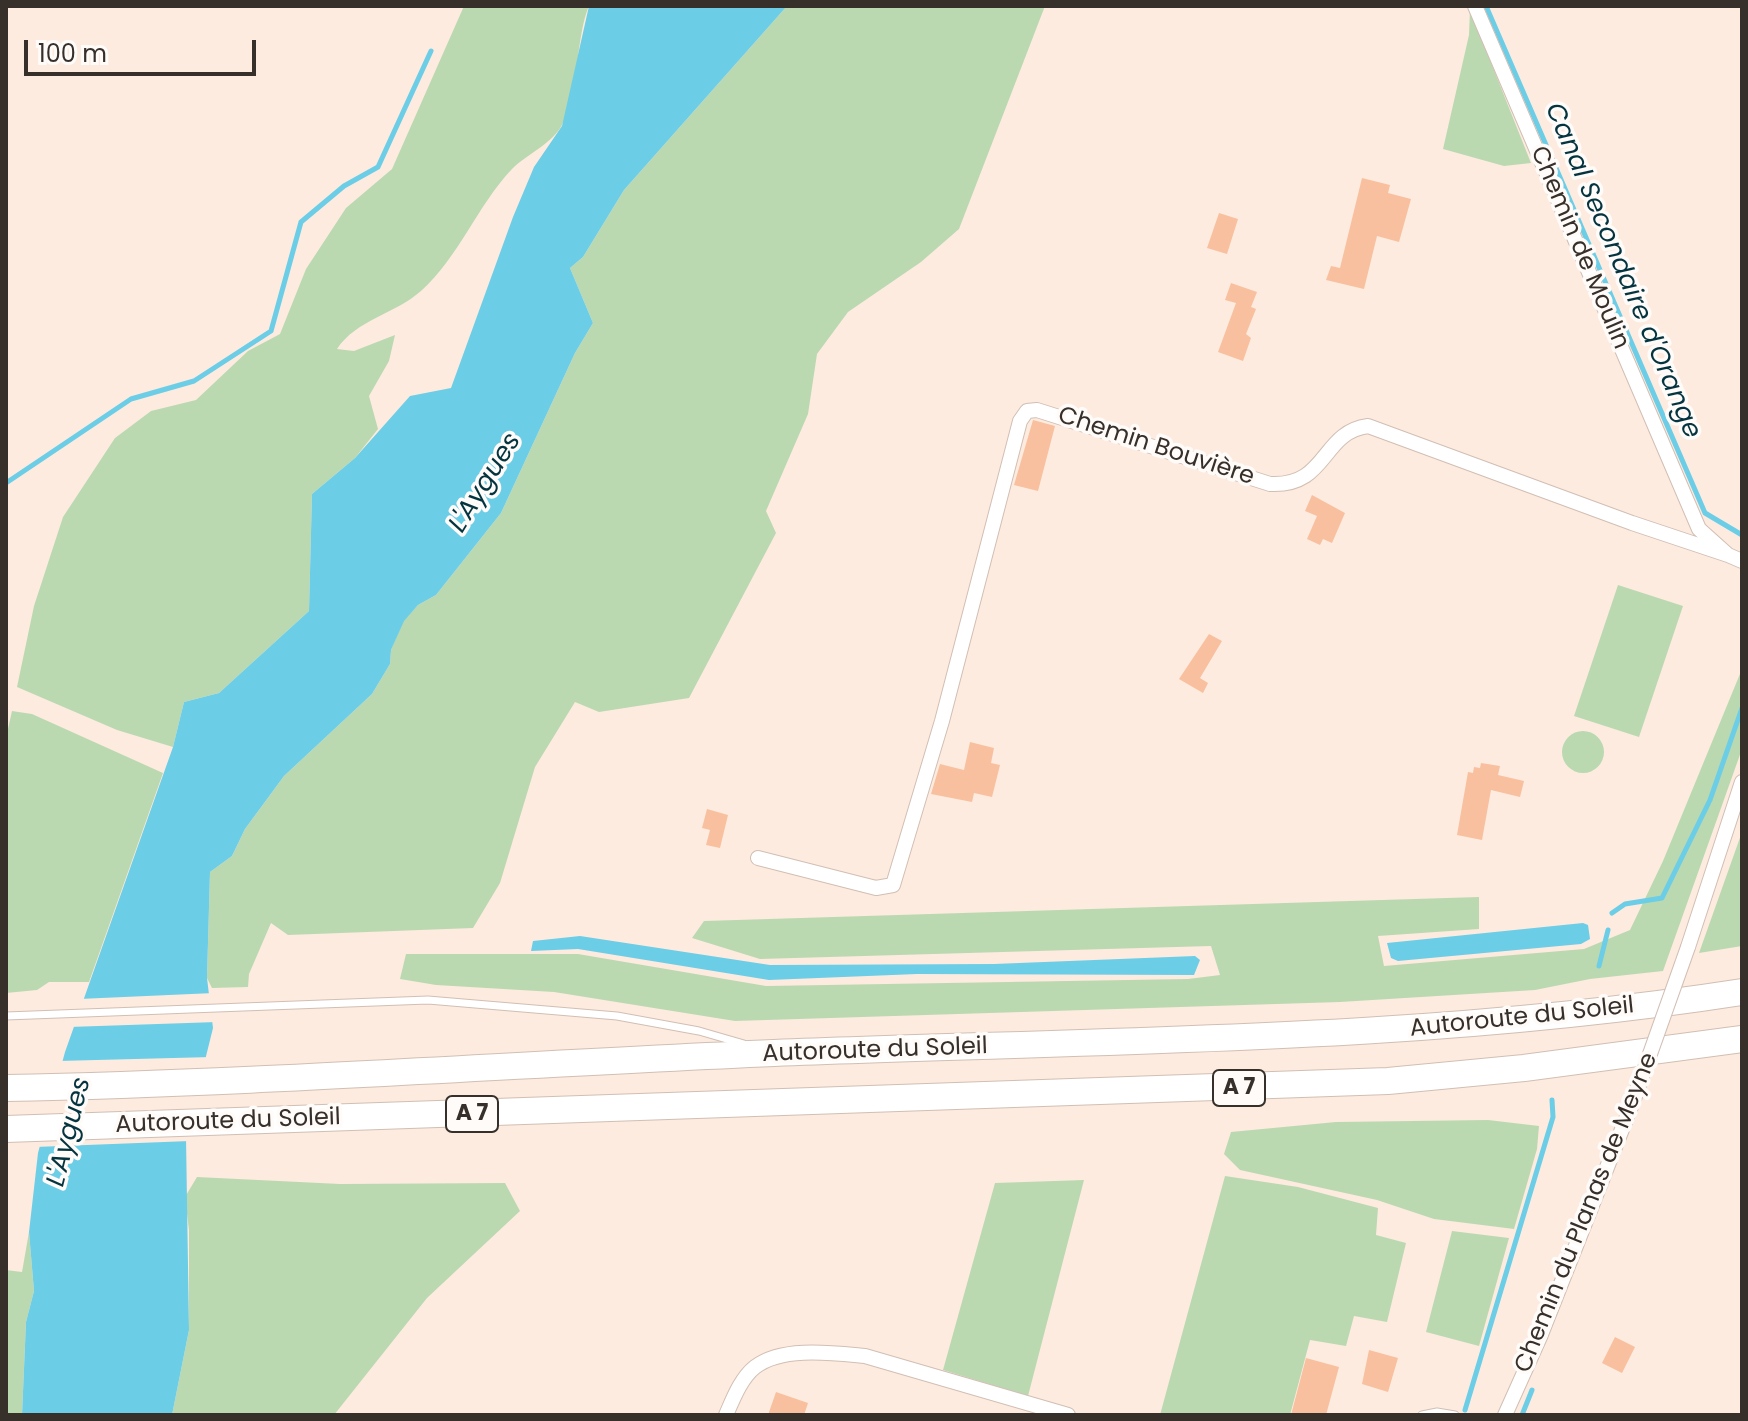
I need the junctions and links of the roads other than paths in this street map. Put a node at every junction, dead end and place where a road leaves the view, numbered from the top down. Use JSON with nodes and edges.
{"nodes":[{"id":1,"x":1475,"y":6,"type":"edge"},
{"id":2,"x":1735,"y":558,"type":"edge"},
{"id":3,"x":1742,"y":782,"type":"edge"},
{"id":4,"x":758,"y":858,"type":"dead end"},
{"id":5,"x":1742,"y":992,"type":"edge"},
{"id":6,"x":6,"y":1016,"type":"edge"},
{"id":7,"x":1742,"y":1039,"type":"edge"},
{"id":8,"x":776,"y":1053,"type":"junction"},
{"id":9,"x":6,"y":1088,"type":"edge"},
{"id":10,"x":13,"y":1129,"type":"edge"},
{"id":11,"x":726,"y":1415,"type":"edge"},
{"id":12,"x":1068,"y":1415,"type":"edge"},
{"id":13,"x":1422,"y":1415,"type":"edge"},
{"id":14,"x":1455,"y":1415,"type":"edge"},
{"id":15,"x":1505,"y":1415,"type":"edge"}],
"edges":[{"from":1,"to":2,"type":"street","name":"Chemin de Moulin"},
{"from":2,"to":4,"type":"street","name":"Chemin Bouvière"},
{"from":3,"to":15,"type":"street","name":"Chemin du Planas de Meyne","bridge":true},
{"from":5,"to":8,"type":"highway","name":"Autoroute du Soleil","number":"A 7"},
{"from":6,"to":8,"type":"lane"},
{"from":7,"to":10,"type":"highway","name":"Autoroute du Soleil","number":"A 7"},
{"from":8,"to":9,"type":"highway","name":"Autoroute du Soleil","number":"A 7"},
{"from":11,"to":12,"type":"street"},
{"from":13,"to":14,"type":"lane"}]}
